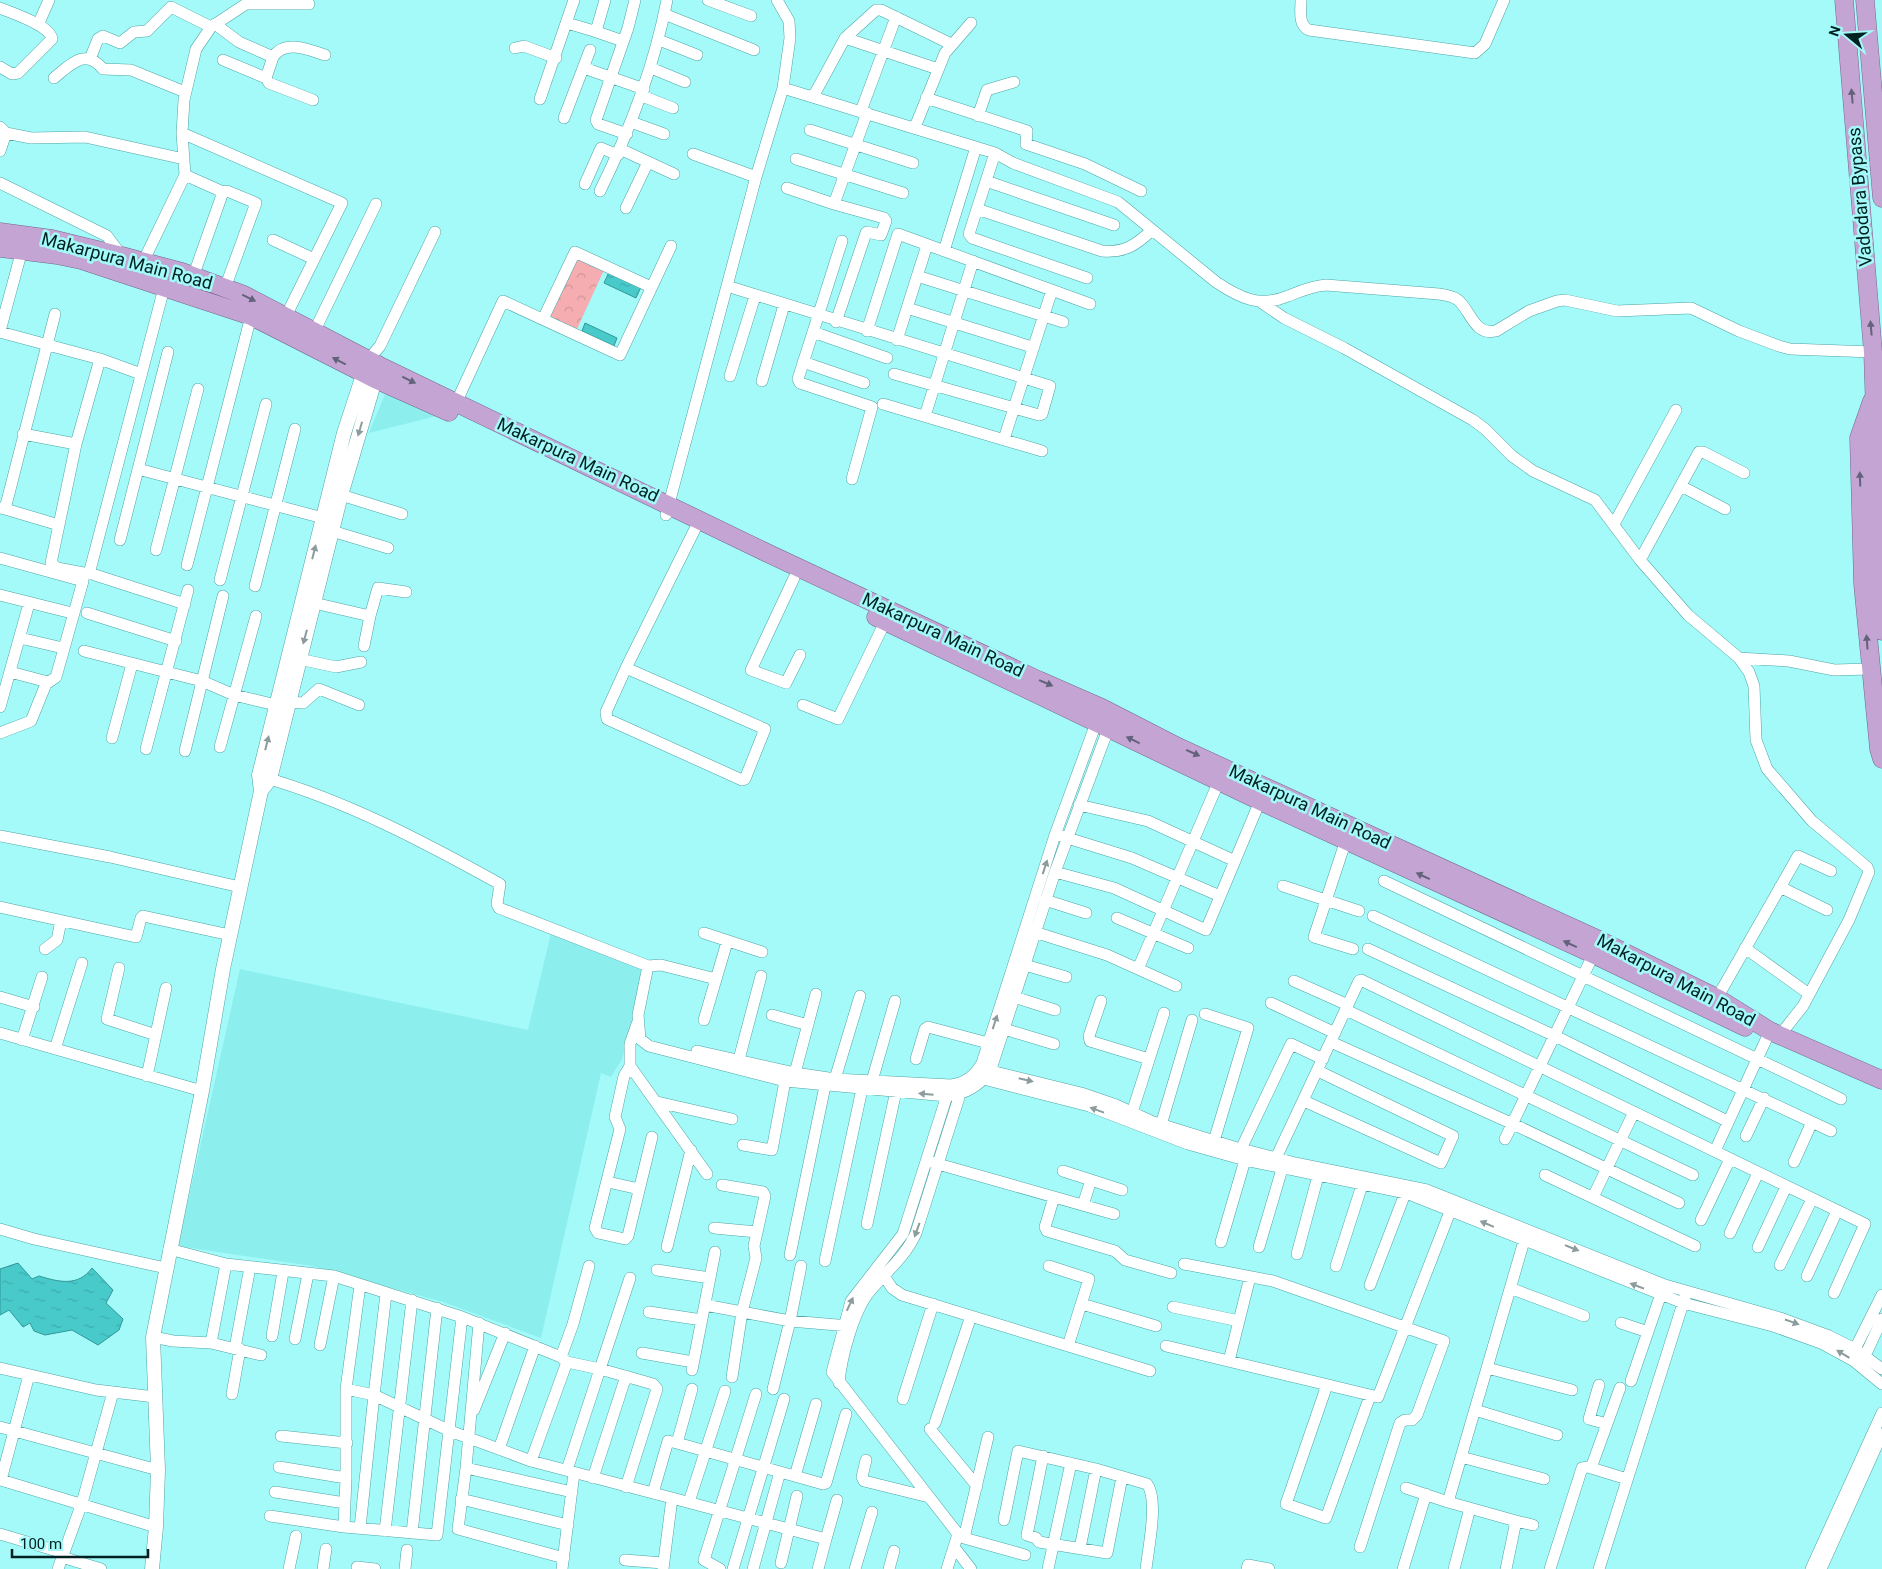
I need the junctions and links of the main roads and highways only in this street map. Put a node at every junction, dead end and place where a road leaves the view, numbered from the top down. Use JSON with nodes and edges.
{"nodes":[{"id":1,"x":1844,"y":0,"type":"edge"},
{"id":2,"x":1865,"y":0,"type":"edge"},
{"id":3,"x":1882,"y":198,"type":"edge"},
{"id":4,"x":0,"y":232,"type":"edge"},
{"id":5,"x":0,"y":248,"type":"edge"},
{"id":6,"x":371,"y":369,"type":"junction"},
{"id":7,"x":1874,"y":394,"type":"junction"},
{"id":8,"x":668,"y":510,"type":"junction"},
{"id":9,"x":1882,"y":631,"type":"edge"},
{"id":10,"x":1105,"y":718,"type":"junction"},
{"id":11,"x":1882,"y":759,"type":"edge"},
{"id":12,"x":1596,"y":947,"type":"junction"},
{"id":13,"x":1773,"y":1034,"type":"junction"},
{"id":14,"x":1876,"y":1082,"type":"edge"}],
"edges":[{"from":7,"to":1,"type":"highway","name":"Vadodara Bypass","one_way":true},
{"from":2,"to":3,"type":"highway","name":"Vadodara Bypass"},
{"from":4,"to":6,"type":"highway","name":"Makarpura Main Road","one_way":true},
{"from":6,"to":5,"type":"highway","name":"Makarpura Main Road","one_way":true},
{"from":6,"to":8,"type":"highway","name":"Makarpura Main Road"},
{"from":6,"to":8,"type":"highway","name":"Makarpura Main Road","one_way":true},
{"from":7,"to":9,"type":"highway","name":"Vadodara Bypass"},
{"from":11,"to":7,"type":"highway","one_way":true},
{"from":8,"to":10,"type":"highway","name":"Makarpura Main Road","one_way":true},
{"from":8,"to":10,"type":"highway","name":"Makarpura Main Road"},
{"from":10,"to":12,"type":"highway","name":"Makarpura Main Road","one_way":true},
{"from":12,"to":10,"type":"highway","name":"Makarpura Main Road","one_way":true},
{"from":12,"to":13,"type":"highway","name":"Makarpura Main Road"},
{"from":12,"to":13,"type":"highway","name":"Makarpura Main Road"},
{"from":13,"to":14,"type":"highway","name":"Makarpura Main Road"}]}
